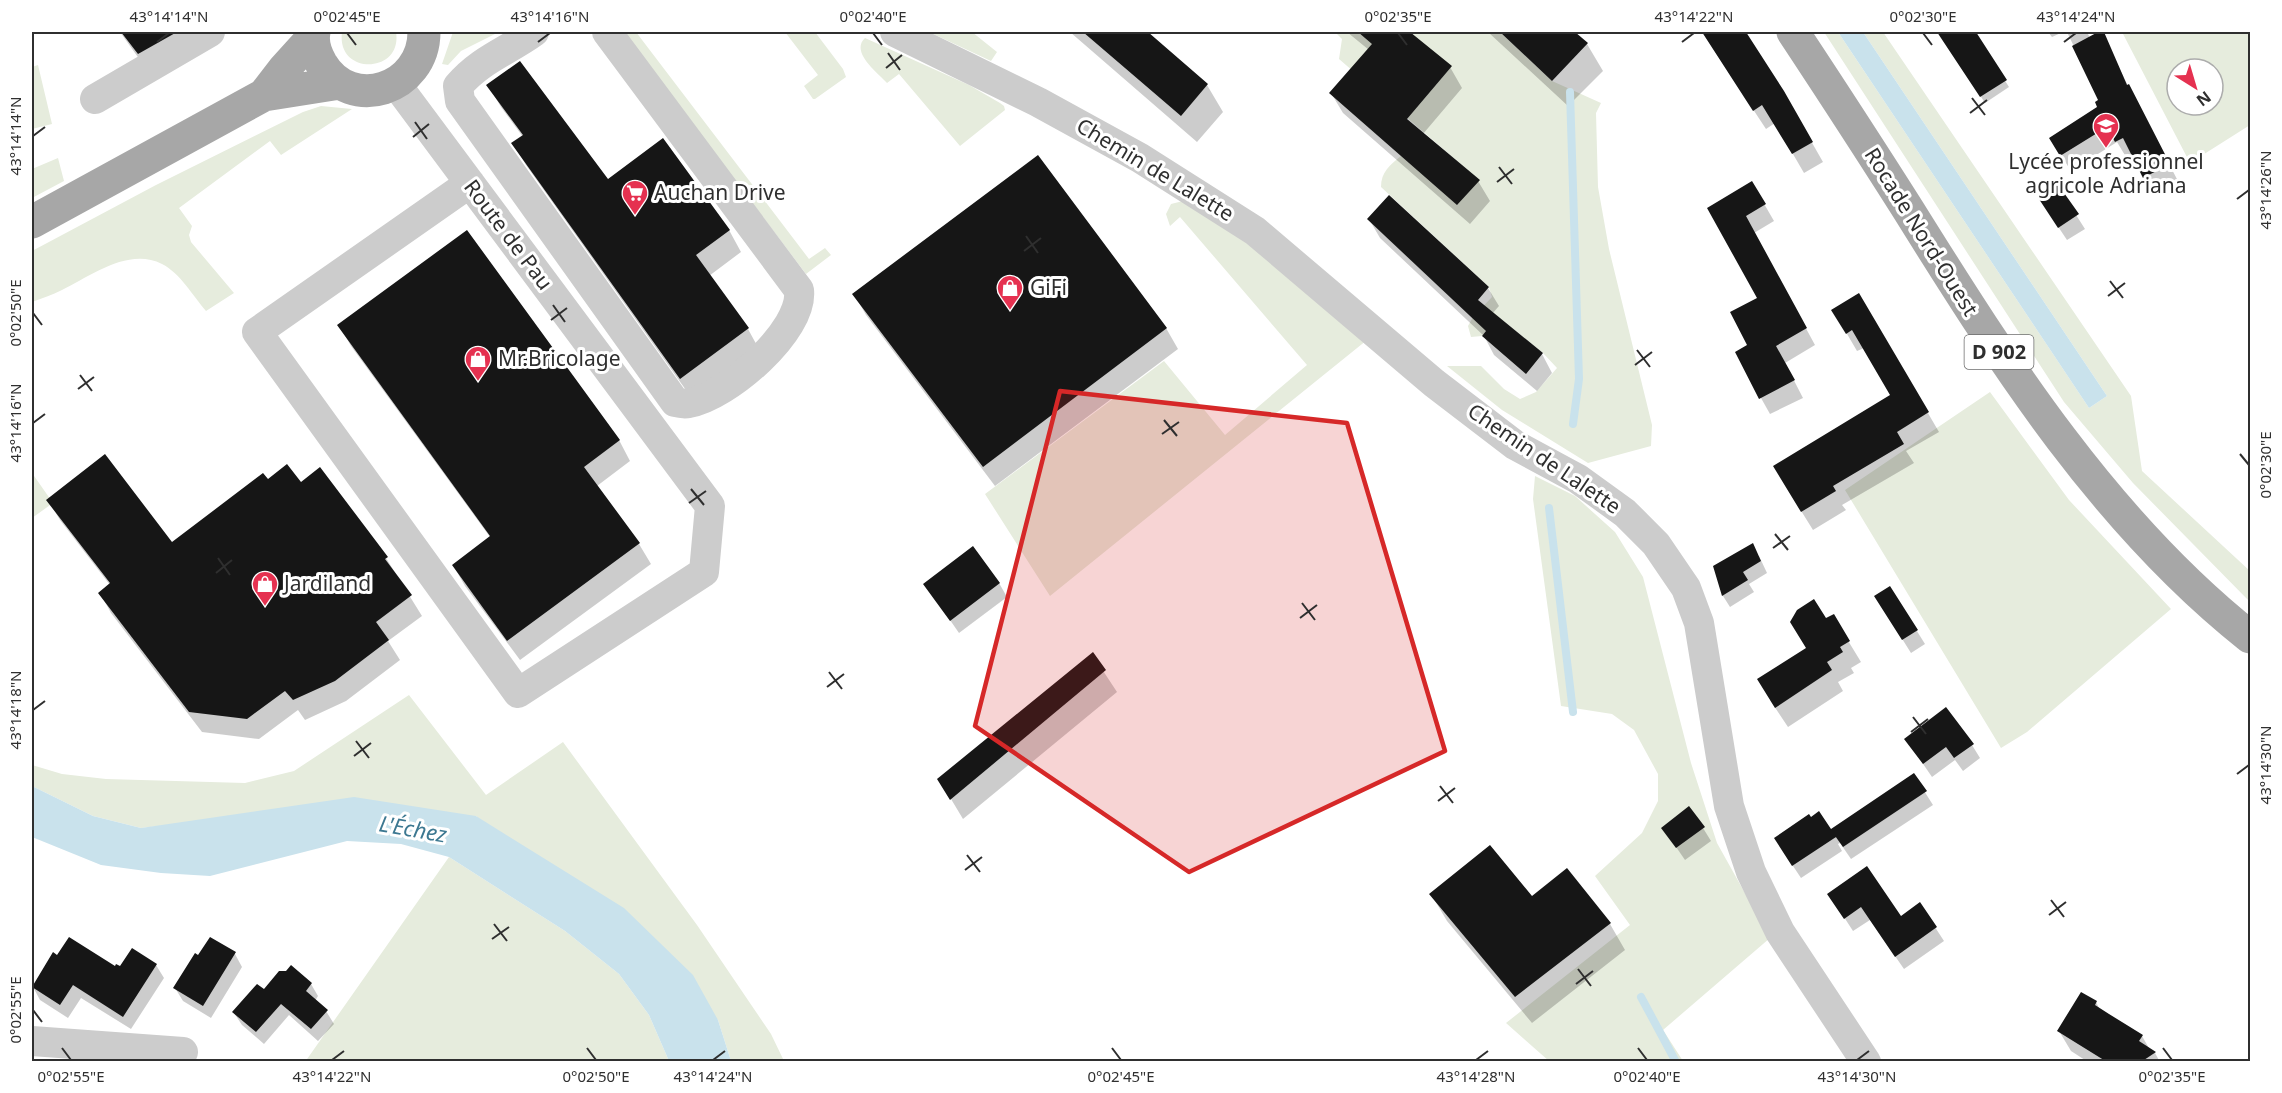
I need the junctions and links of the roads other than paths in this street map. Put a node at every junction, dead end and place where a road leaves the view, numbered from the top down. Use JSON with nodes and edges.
{"nodes":[{"id":1,"x":210,"y":32,"type":"edge"},
{"id":2,"x":424,"y":32,"type":"edge"},
{"id":3,"x":534,"y":32,"type":"edge"},
{"id":4,"x":607,"y":32,"type":"edge"},
{"id":5,"x":895,"y":32,"type":"edge"},
{"id":6,"x":1793,"y":32,"type":"edge"},
{"id":7,"x":313,"y":34,"type":"edge"},
{"id":8,"x":340,"y":83,"type":"junction"},
{"id":9,"x":396,"y":84,"type":"junction"},
{"id":10,"x":264,"y":95,"type":"junction"},
{"id":11,"x":95,"y":99,"type":"dead end"},
{"id":12,"x":470,"y":183,"type":"junction"},
{"id":13,"x":32,"y":222,"type":"edge"},
{"id":14,"x":2250,"y":637,"type":"edge"},
{"id":15,"x":32,"y":1041,"type":"edge"},
{"id":16,"x":183,"y":1052,"type":"dead end"},
{"id":17,"x":1866,"y":1062,"type":"edge"}],
"edges":[{"from":1,"to":11,"type":"street"},
{"from":2,"to":9,"type":"main road"},
{"from":3,"to":4,"type":"street"},
{"from":5,"to":17,"type":"street","name":"Chemin de Lalette"},
{"from":6,"to":14,"type":"main road","name":"Rocade Nord-Ouest","number":"D 902"},
{"from":7,"to":8,"type":"main road"},
{"from":7,"to":10,"type":"main road"},
{"from":8,"to":9,"type":"main road"},
{"from":8,"to":10,"type":"main road"},
{"from":9,"to":12,"type":"street","name":"Route de Pau"},
{"from":10,"to":13,"type":"main road"},
{"from":12,"to":12,"type":"street","name":"Route de Pau"},
{"from":15,"to":16,"type":"street"}]}
